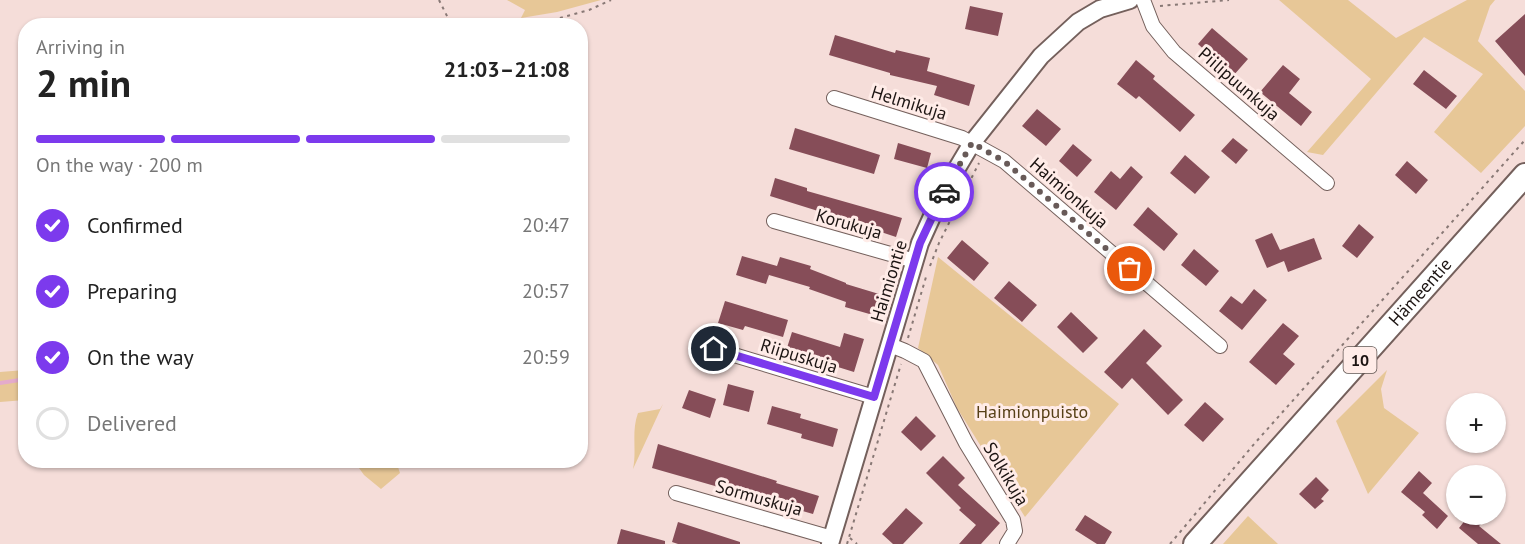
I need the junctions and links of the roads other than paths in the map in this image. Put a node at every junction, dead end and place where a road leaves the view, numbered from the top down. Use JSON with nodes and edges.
{"nodes":[{"id":1,"x":1130,"y":0,"type":"edge"},
{"id":2,"x":1144,"y":4,"type":"edge"},
{"id":3,"x":1099,"y":5,"type":"edge"},
{"id":4,"x":834,"y":98,"type":"dead end"},
{"id":5,"x":979,"y":147,"type":"junction"},
{"id":6,"x":1525,"y":175,"type":"edge"},
{"id":7,"x":1327,"y":183,"type":"dead end"},
{"id":8,"x":774,"y":221,"type":"dead end"},
{"id":9,"x":915,"y":261,"type":"junction"},
{"id":10,"x":1220,"y":346,"type":"dead end"},
{"id":11,"x":897,"y":348,"type":"junction"},
{"id":12,"x":714,"y":349,"type":"dead end"},
{"id":13,"x":874,"y":397,"type":"junction"},
{"id":14,"x":676,"y":493,"type":"dead end"},
{"id":15,"x":836,"y":542,"type":"edge"},
{"id":16,"x":1007,"y":544,"type":"edge"},
{"id":17,"x":1195,"y":544,"type":"edge"}],
"edges":[{"from":1,"to":3,"type":"street","name":"Haimiontie"},
{"from":2,"to":7,"type":"street","name":"Piilipuunkuja"},
{"from":3,"to":5,"type":"street","name":"Haimiontie"},
{"from":4,"to":5,"type":"street","name":"Helmikuja"},
{"from":5,"to":9,"type":"street","name":"Haimiontie"},
{"from":5,"to":10,"type":"street","name":"Haimionkuja"},
{"from":6,"to":17,"type":"highway","name":"Hämeentie","number":"10"},
{"from":8,"to":9,"type":"street","name":"Korukuja"},
{"from":9,"to":11,"type":"street","name":"Haimiontie"},
{"from":11,"to":13,"type":"street","name":"Haimiontie"},
{"from":11,"to":16,"type":"street","name":"Solkikuja"},
{"from":12,"to":13,"type":"street","name":"Riipuskuja"},
{"from":13,"to":15,"type":"street","name":"Haimiontie"},
{"from":14,"to":15,"type":"street","name":"Sormuskuja"}]}
